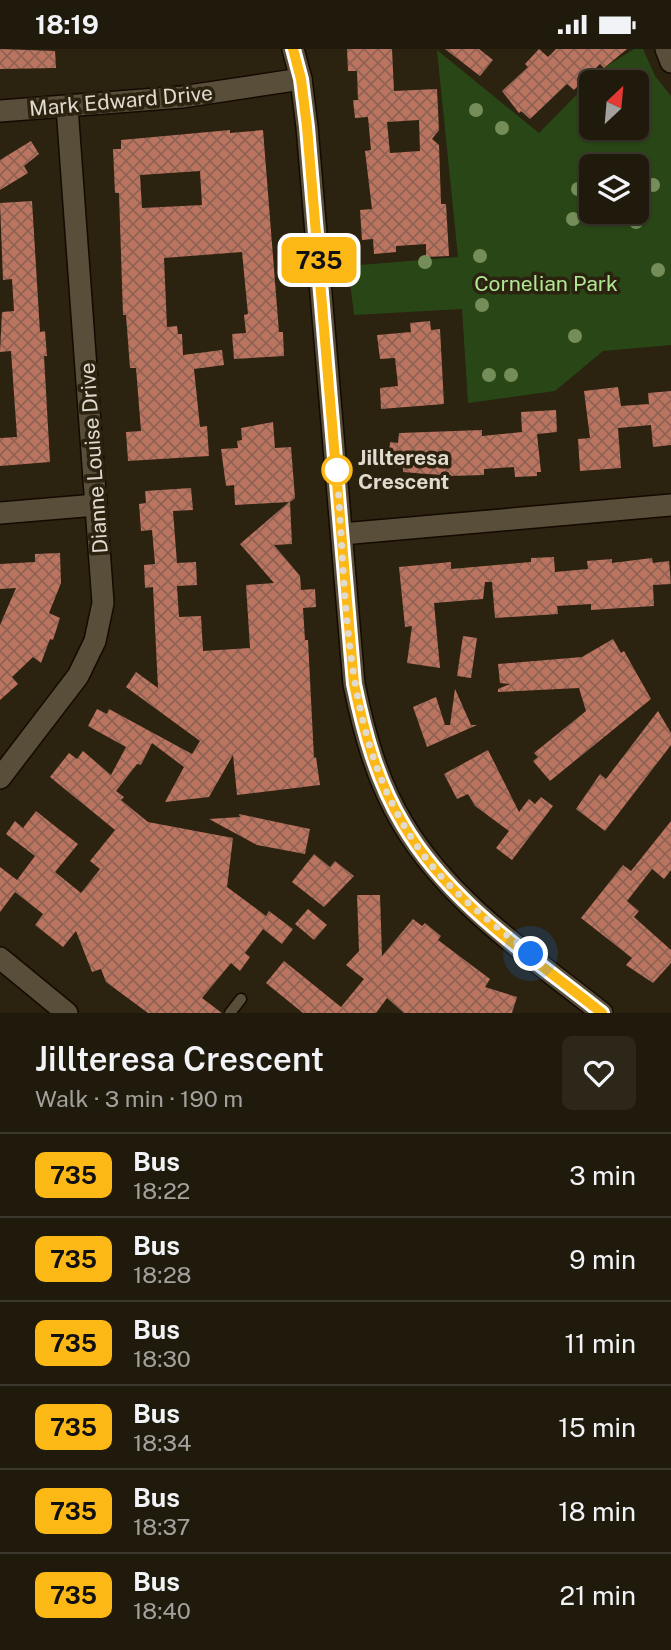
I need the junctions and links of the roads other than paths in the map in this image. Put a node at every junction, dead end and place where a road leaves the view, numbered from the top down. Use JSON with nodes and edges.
{"nodes":[{"id":1,"x":293,"y":49,"type":"edge"},
{"id":2,"x":666,"y":49,"type":"edge"},
{"id":3,"x":671,"y":62,"type":"edge"},
{"id":4,"x":302,"y":85,"type":"junction"},
{"id":5,"x":67,"y":107,"type":"junction"},
{"id":6,"x":0,"y":111,"type":"edge"},
{"id":7,"x":96,"y":505,"type":"junction"},
{"id":8,"x":671,"y":505,"type":"edge"},
{"id":9,"x":0,"y":513,"type":"edge"},
{"id":10,"x":342,"y":534,"type":"junction"},
{"id":11,"x":0,"y":778,"type":"edge"},
{"id":12,"x":0,"y":958,"type":"edge"},
{"id":13,"x":241,"y":999,"type":"dead end"},
{"id":14,"x":593,"y":1010,"type":"edge"},
{"id":15,"x":67,"y":1013,"type":"edge"},
{"id":16,"x":230,"y":1013,"type":"edge"}],
"edges":[{"from":1,"to":4,"type":"street"},
{"from":2,"to":3,"type":"street"},
{"from":4,"to":5,"type":"street","name":"Mark Edward Drive"},
{"from":4,"to":10,"type":"street"},
{"from":5,"to":6,"type":"street","name":"Mark Edward Drive"},
{"from":5,"to":7,"type":"street","name":"Dianne Louise Drive"},
{"from":7,"to":9,"type":"street"},
{"from":7,"to":11,"type":"street","name":"Dianne Louise Drive"},
{"from":8,"to":10,"type":"street"},
{"from":10,"to":14,"type":"street"},
{"from":12,"to":15,"type":"street"},
{"from":13,"to":16,"type":"lane"}]}
